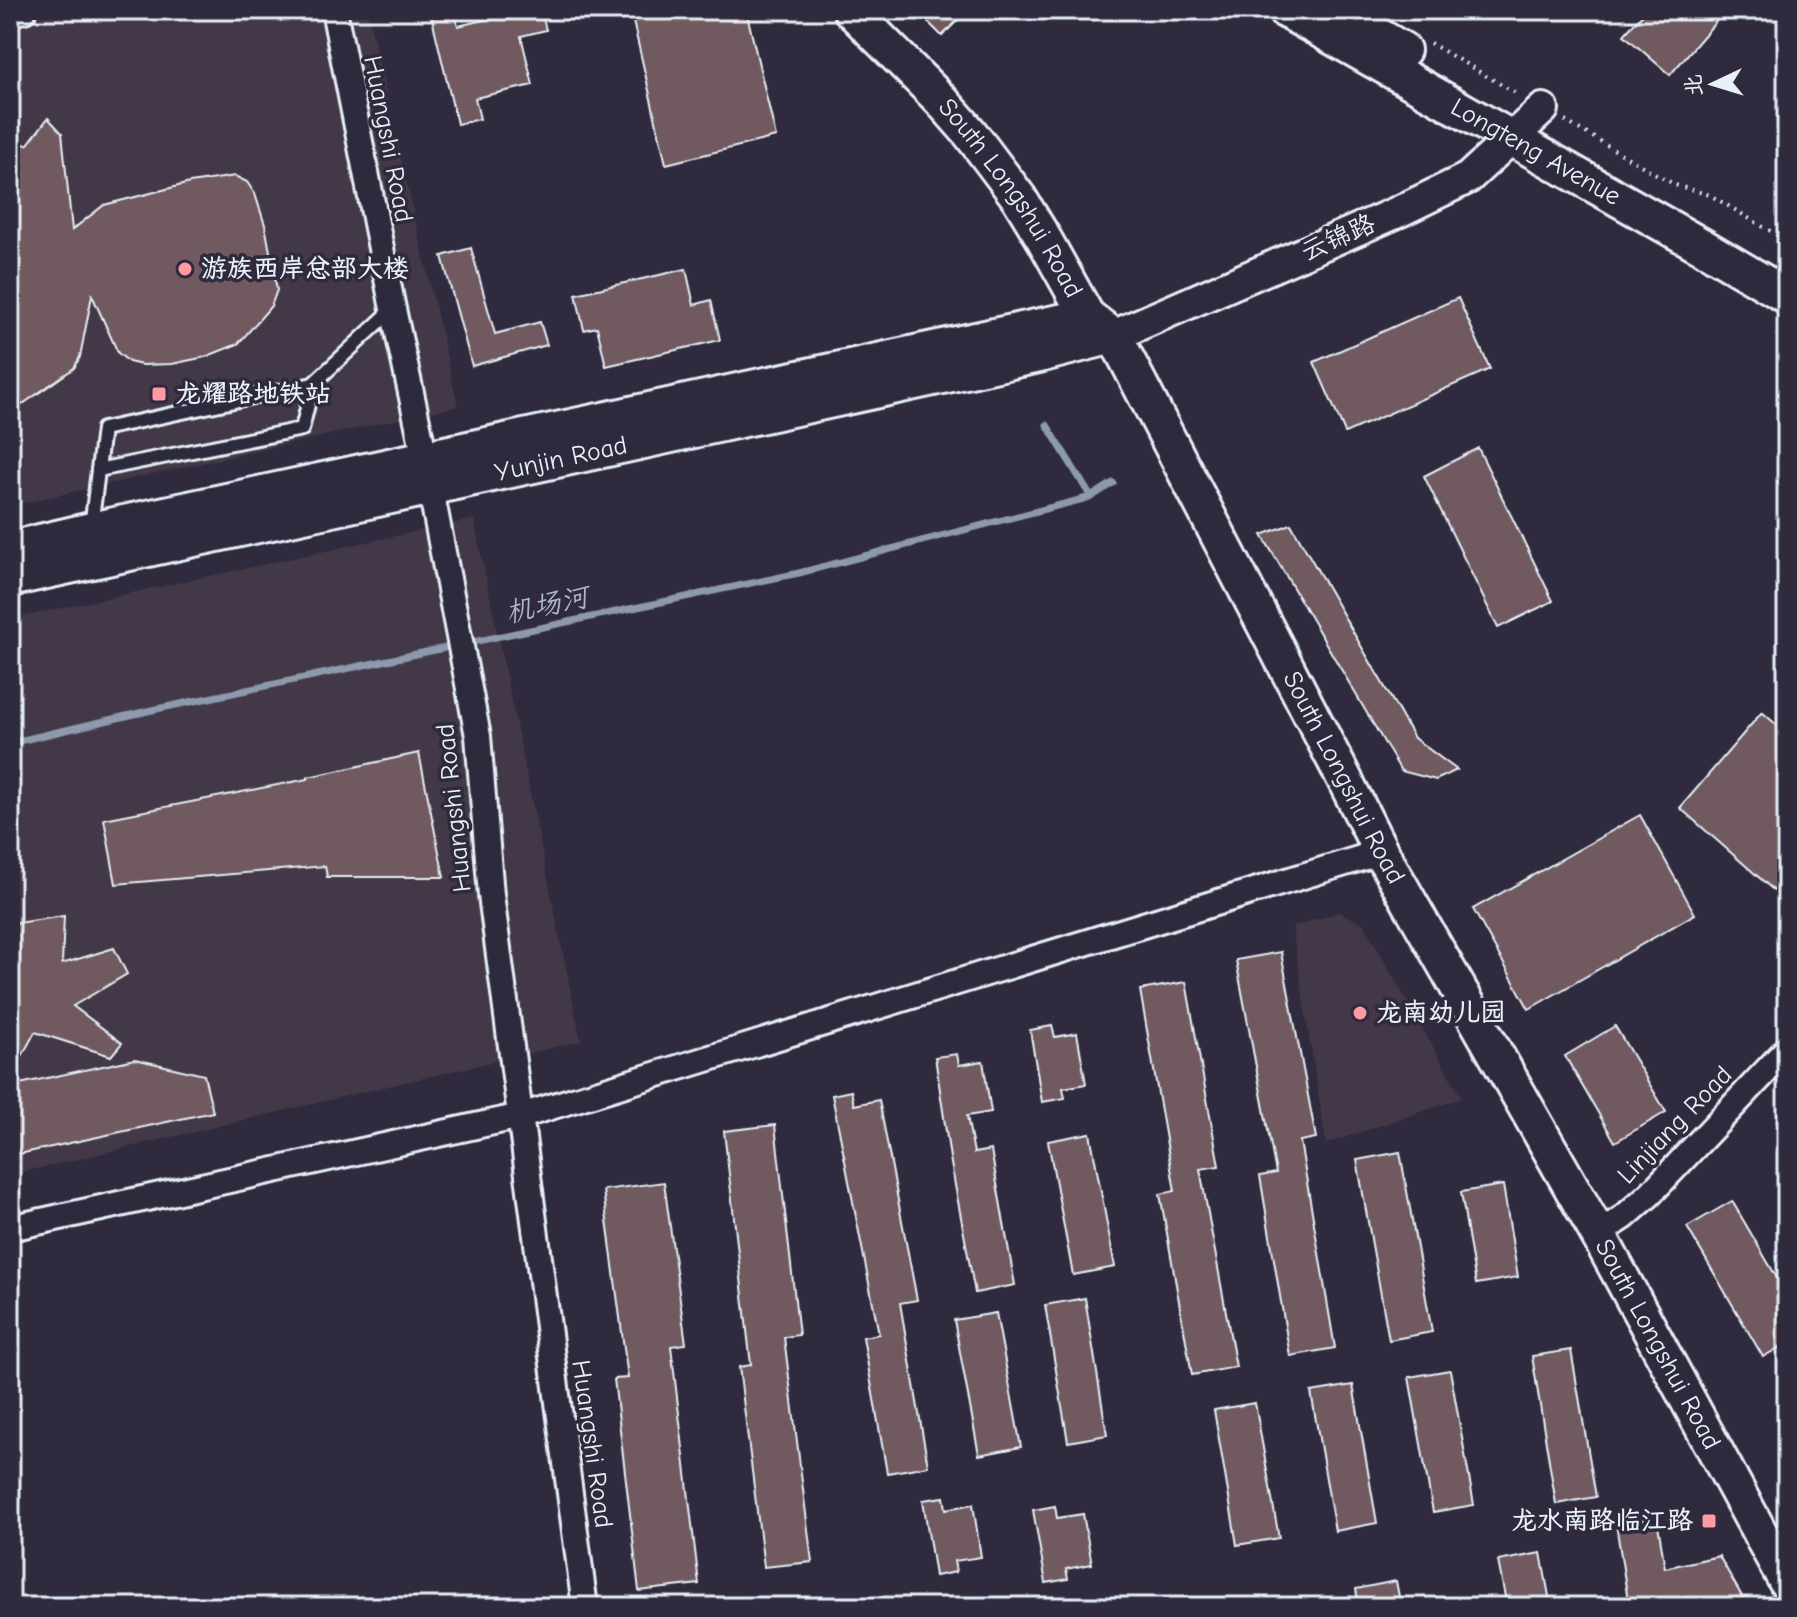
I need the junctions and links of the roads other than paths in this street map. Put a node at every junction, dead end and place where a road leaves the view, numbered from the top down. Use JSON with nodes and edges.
{"nodes":[{"id":1,"x":24,"y":10,"type":"edge"},
{"id":2,"x":334,"y":10,"type":"edge"},
{"id":3,"x":851,"y":10,"type":"edge"},
{"id":4,"x":1285,"y":10,"type":"edge"},
{"id":5,"x":1334,"y":10,"type":"edge"},
{"id":6,"x":10,"y":13,"type":"edge"},
{"id":7,"x":1527,"y":123,"type":"junction"},
{"id":8,"x":1787,"y":274,"type":"edge"},
{"id":9,"x":1787,"y":296,"type":"edge"},
{"id":10,"x":393,"y":309,"type":"junction"},
{"id":11,"x":1100,"y":326,"type":"junction"},
{"id":12,"x":313,"y":384,"type":"junction"},
{"id":13,"x":98,"y":470,"type":"junction"},
{"id":14,"x":427,"y":473,"type":"junction"},
{"id":15,"x":91,"y":530,"type":"junction"},
{"id":16,"x":10,"y":549,"type":"edge"},
{"id":17,"x":10,"y":579,"type":"edge"},
{"id":18,"x":1381,"y":852,"type":"junction"},
{"id":19,"x":1787,"y":1049,"type":"edge"},
{"id":20,"x":521,"y":1116,"type":"junction"},
{"id":21,"x":10,"y":1228,"type":"edge"},
{"id":22,"x":1598,"y":1234,"type":"junction"},
{"id":23,"x":1787,"y":1583,"type":"edge"},
{"id":24,"x":585,"y":1607,"type":"edge"}],
"edges":[{"from":1,"to":6,"type":"street"},
{"from":2,"to":10,"type":"street","name":"Huangshi Road"},
{"from":3,"to":11,"type":"main road","name":"South Longshui Road"},
{"from":4,"to":7,"type":"main road","name":"Longteng Avenue"},
{"from":5,"to":7,"type":"main road","name":"Longteng Avenue"},
{"from":7,"to":8,"type":"main road","name":"Longteng Avenue"},
{"from":7,"to":9,"type":"main road","name":"Longteng Avenue"},
{"from":7,"to":11,"type":"street","name":"云锦路"},
{"from":10,"to":12,"type":"lane"},
{"from":10,"to":14,"type":"street","name":"Huangshi Road"},
{"from":11,"to":14,"type":"main road","name":"Yunjin Road"},
{"from":11,"to":18,"type":"main road","name":"South Longshui Road"},
{"from":12,"to":13,"type":"lane"},
{"from":12,"to":13,"type":"lane"},
{"from":13,"to":15,"type":"lane"},
{"from":14,"to":15,"type":"main road","name":"Yunjin Road"},
{"from":14,"to":17,"type":"main road","name":"Yunjin Road"},
{"from":14,"to":20,"type":"street","name":"Huangshi Road"},
{"from":15,"to":16,"type":"main road","name":"Yunjin Road"},
{"from":18,"to":20,"type":"street"},
{"from":18,"to":22,"type":"main road","name":"South Longshui Road"},
{"from":19,"to":22,"type":"street","name":"Linjiang Road"},
{"from":20,"to":21,"type":"street"},
{"from":20,"to":24,"type":"street","name":"Huangshi Road"},
{"from":22,"to":23,"type":"main road","name":"South Longshui Road"}]}
